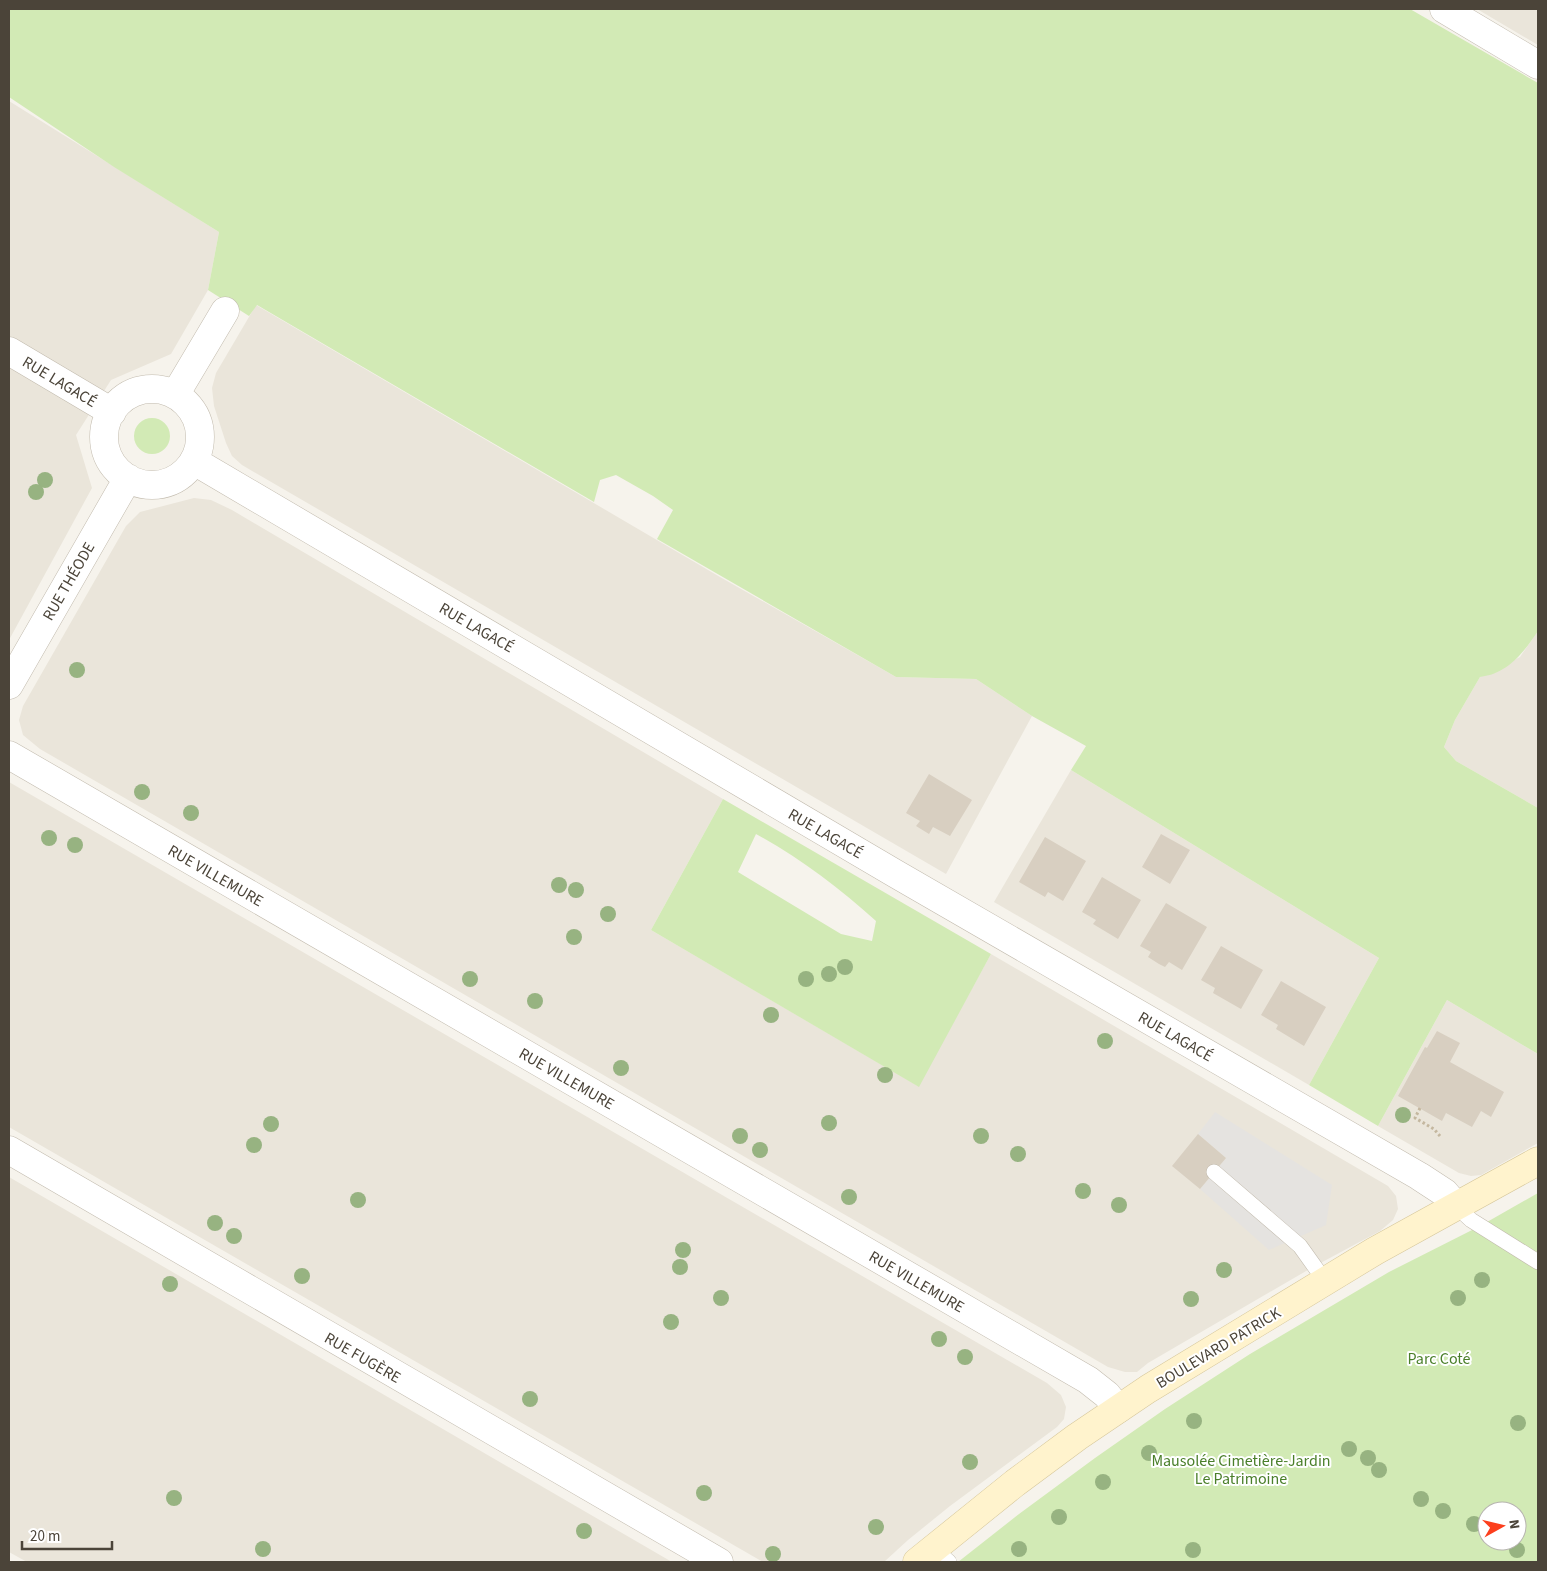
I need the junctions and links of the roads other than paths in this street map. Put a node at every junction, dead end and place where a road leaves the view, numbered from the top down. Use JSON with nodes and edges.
{"nodes":[{"id":1,"x":1444,"y":9,"type":"edge"},
{"id":2,"x":1538,"y":65,"type":"edge"},
{"id":3,"x":225,"y":311,"type":"dead end"},
{"id":4,"x":9,"y":351,"type":"edge"},
{"id":5,"x":176,"y":395,"type":"junction"},
{"id":6,"x":112,"y":412,"type":"junction"},
{"id":7,"x":194,"y":461,"type":"junction"},
{"id":8,"x":128,"y":478,"type":"junction"},
{"id":9,"x":9,"y":685,"type":"edge"},
{"id":10,"x":9,"y":755,"type":"edge"},
{"id":11,"x":9,"y":1150,"type":"edge"},
{"id":12,"x":1538,"y":1161,"type":"edge"},
{"id":13,"x":1214,"y":1172,"type":"dead end"},
{"id":14,"x":1456,"y":1206,"type":"junction"},
{"id":15,"x":1538,"y":1262,"type":"edge"},
{"id":16,"x":1325,"y":1281,"type":"junction"},
{"id":17,"x":1118,"y":1408,"type":"junction"},
{"id":18,"x":933,"y":1558,"type":"edge"},
{"id":19,"x":719,"y":1562,"type":"edge"}],
"edges":[{"from":1,"to":2,"type":"street"},
{"from":3,"to":5,"type":"street"},
{"from":4,"to":6,"type":"street","name":"RUE LAGACÉ"},
{"from":5,"to":6,"type":"street"},
{"from":5,"to":7,"type":"street"},
{"from":6,"to":8,"type":"street"},
{"from":7,"to":8,"type":"street"},
{"from":7,"to":14,"type":"street","name":"RUE LAGACÉ"},
{"from":8,"to":9,"type":"street","name":"RUE THÉODE"},
{"from":10,"to":17,"type":"street","name":"RUE VILLEMURE"},
{"from":11,"to":19,"type":"street","name":"RUE FUGÈRE"},
{"from":12,"to":14,"type":"street","name":"BOULEVARD PATRICK"},
{"from":13,"to":16,"type":"lane"},
{"from":14,"to":15,"type":"lane"},
{"from":14,"to":16,"type":"street","name":"BOULEVARD PATRICK"},
{"from":16,"to":17,"type":"street","name":"BOULEVARD PATRICK"},
{"from":17,"to":18,"type":"street","name":"BOULEVARD PATRICK"}]}
